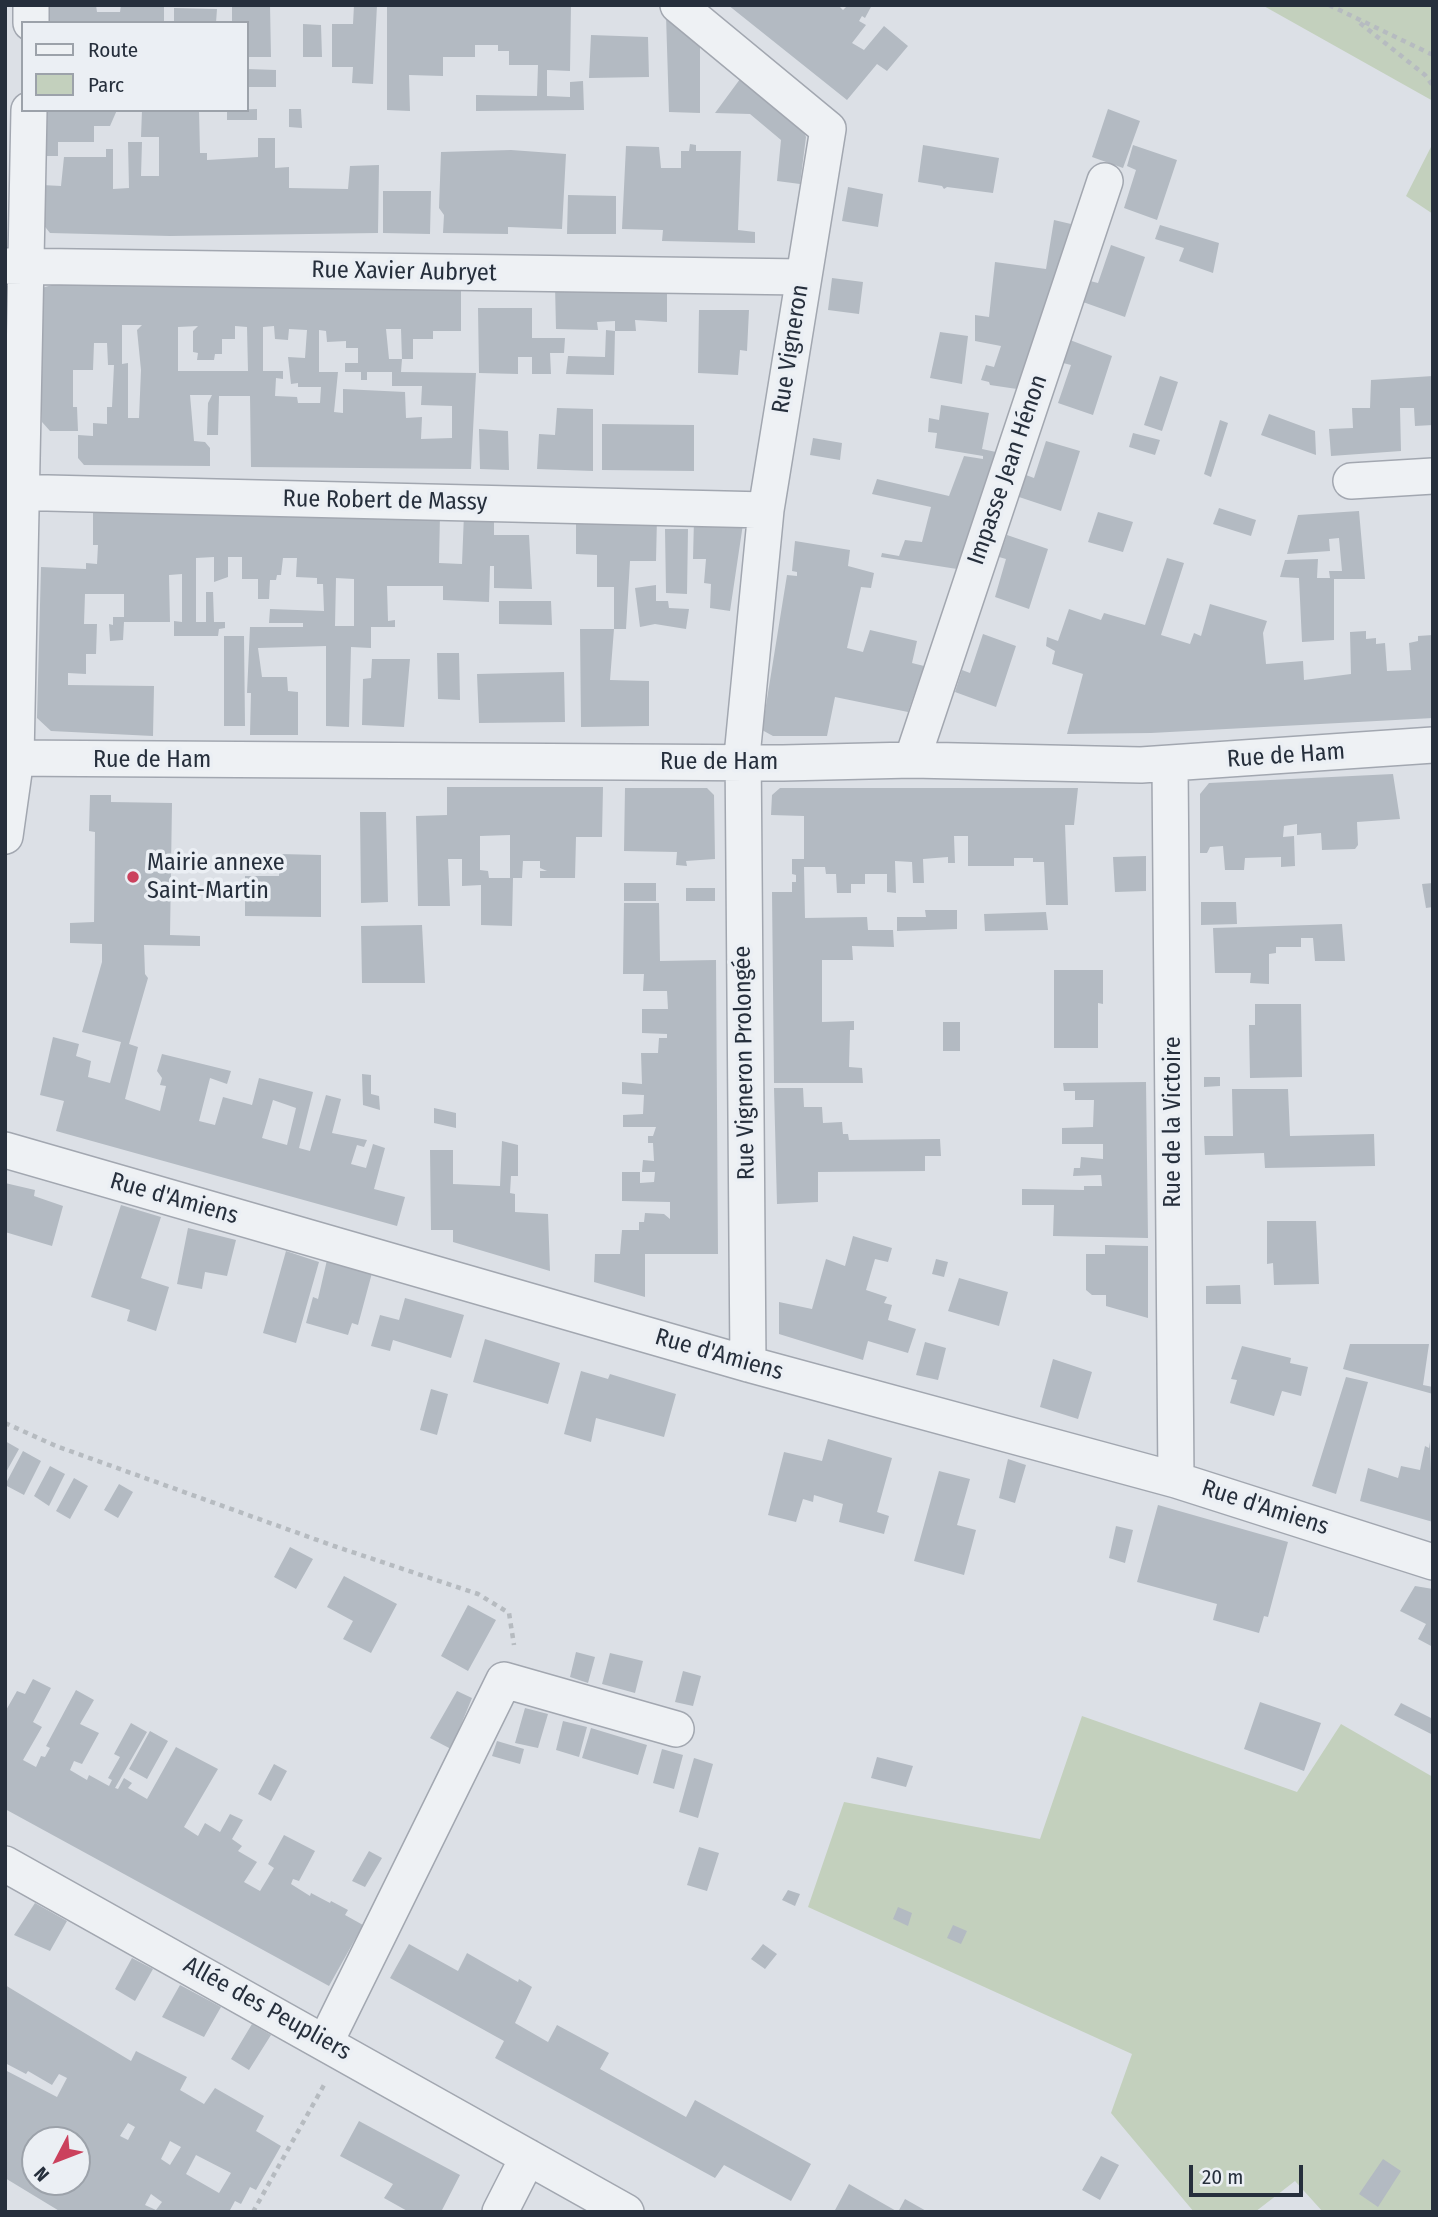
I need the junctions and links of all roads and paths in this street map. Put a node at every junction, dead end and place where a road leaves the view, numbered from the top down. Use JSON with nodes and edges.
{"nodes":[{"id":1,"x":678,"y":5,"type":"edge"},
{"id":2,"x":1329,"y":5,"type":"edge"},
{"id":3,"x":1350,"y":16,"type":"junction"},
{"id":4,"x":1433,"y":55,"type":"edge"},
{"id":5,"x":1433,"y":86,"type":"edge"},
{"id":6,"x":29,"y":112,"type":"edge"},
{"id":7,"x":1105,"y":181,"type":"dead end"},
{"id":8,"x":16,"y":266,"type":"edge"},
{"id":9,"x":803,"y":277,"type":"junction"},
{"id":10,"x":1433,"y":476,"type":"edge"},
{"id":11,"x":1351,"y":481,"type":"dead end"},
{"id":12,"x":13,"y":493,"type":"edge"},
{"id":13,"x":766,"y":510,"type":"junction"},
{"id":14,"x":1433,"y":745,"type":"edge"},
{"id":15,"x":11,"y":758,"type":"edge"},
{"id":16,"x":912,"y":760,"type":"junction"},
{"id":17,"x":743,"y":763,"type":"junction"},
{"id":18,"x":1170,"y":764,"type":"junction"},
{"id":19,"x":5,"y":836,"type":"edge"},
{"id":20,"x":5,"y":1150,"type":"edge"},
{"id":21,"x":748,"y":1364,"type":"junction"},
{"id":22,"x":5,"y":1423,"type":"edge"},
{"id":23,"x":1176,"y":1480,"type":"junction"},
{"id":24,"x":1433,"y":1562,"type":"edge"},
{"id":25,"x":504,"y":1680,"type":"junction"},
{"id":26,"x":676,"y":1729,"type":"dead end"},
{"id":27,"x":5,"y":1864,"type":"edge"},
{"id":28,"x":335,"y":2046,"type":"junction"},
{"id":29,"x":528,"y":2157,"type":"junction"},
{"id":30,"x":253,"y":2212,"type":"edge"},
{"id":31,"x":499,"y":2212,"type":"edge"},
{"id":32,"x":626,"y":2212,"type":"edge"}],
"edges":[{"from":1,"to":9,"type":"street","name":"Rue Vigneron"},
{"from":2,"to":3,"type":"path"},
{"from":3,"to":4,"type":"path"},
{"from":3,"to":5,"type":"path"},
{"from":6,"to":8,"type":"street"},
{"from":7,"to":16,"type":"street","name":"Impasse Jean Hénon"},
{"from":8,"to":9,"type":"street","name":"Rue Xavier Aubryet"},
{"from":8,"to":12,"type":"street"},
{"from":9,"to":13,"type":"street","name":"Rue Vigneron"},
{"from":10,"to":11,"type":"street"},
{"from":12,"to":13,"type":"street","name":"Rue Robert de Massy"},
{"from":12,"to":15,"type":"street"},
{"from":13,"to":17,"type":"street","name":"Rue Vigneron"},
{"from":14,"to":18,"type":"street","name":"Rue de Ham"},
{"from":15,"to":17,"type":"street","name":"Rue de Ham"},
{"from":15,"to":19,"type":"street"},
{"from":16,"to":17,"type":"street","name":"Rue de Ham"},
{"from":16,"to":18,"type":"street","name":"Rue de Ham"},
{"from":17,"to":21,"type":"street","name":"Rue Vigneron Prolongée"},
{"from":18,"to":23,"type":"street","name":"Rue de la Victoire"},
{"from":20,"to":21,"type":"street","name":"Rue d'Amiens"},
{"from":21,"to":23,"type":"street","name":"Rue d'Amiens"},
{"from":22,"to":25,"type":"path"},
{"from":23,"to":24,"type":"street","name":"Rue d'Amiens"},
{"from":25,"to":26,"type":"street"},
{"from":25,"to":28,"type":"street"},
{"from":27,"to":28,"type":"street","name":"Allée des Peupliers"},
{"from":28,"to":29,"type":"street","name":"Allée des Peupliers"},
{"from":28,"to":30,"type":"path"},
{"from":29,"to":31,"type":"street"},
{"from":29,"to":32,"type":"street","name":"Allée des Peupliers"}]}
